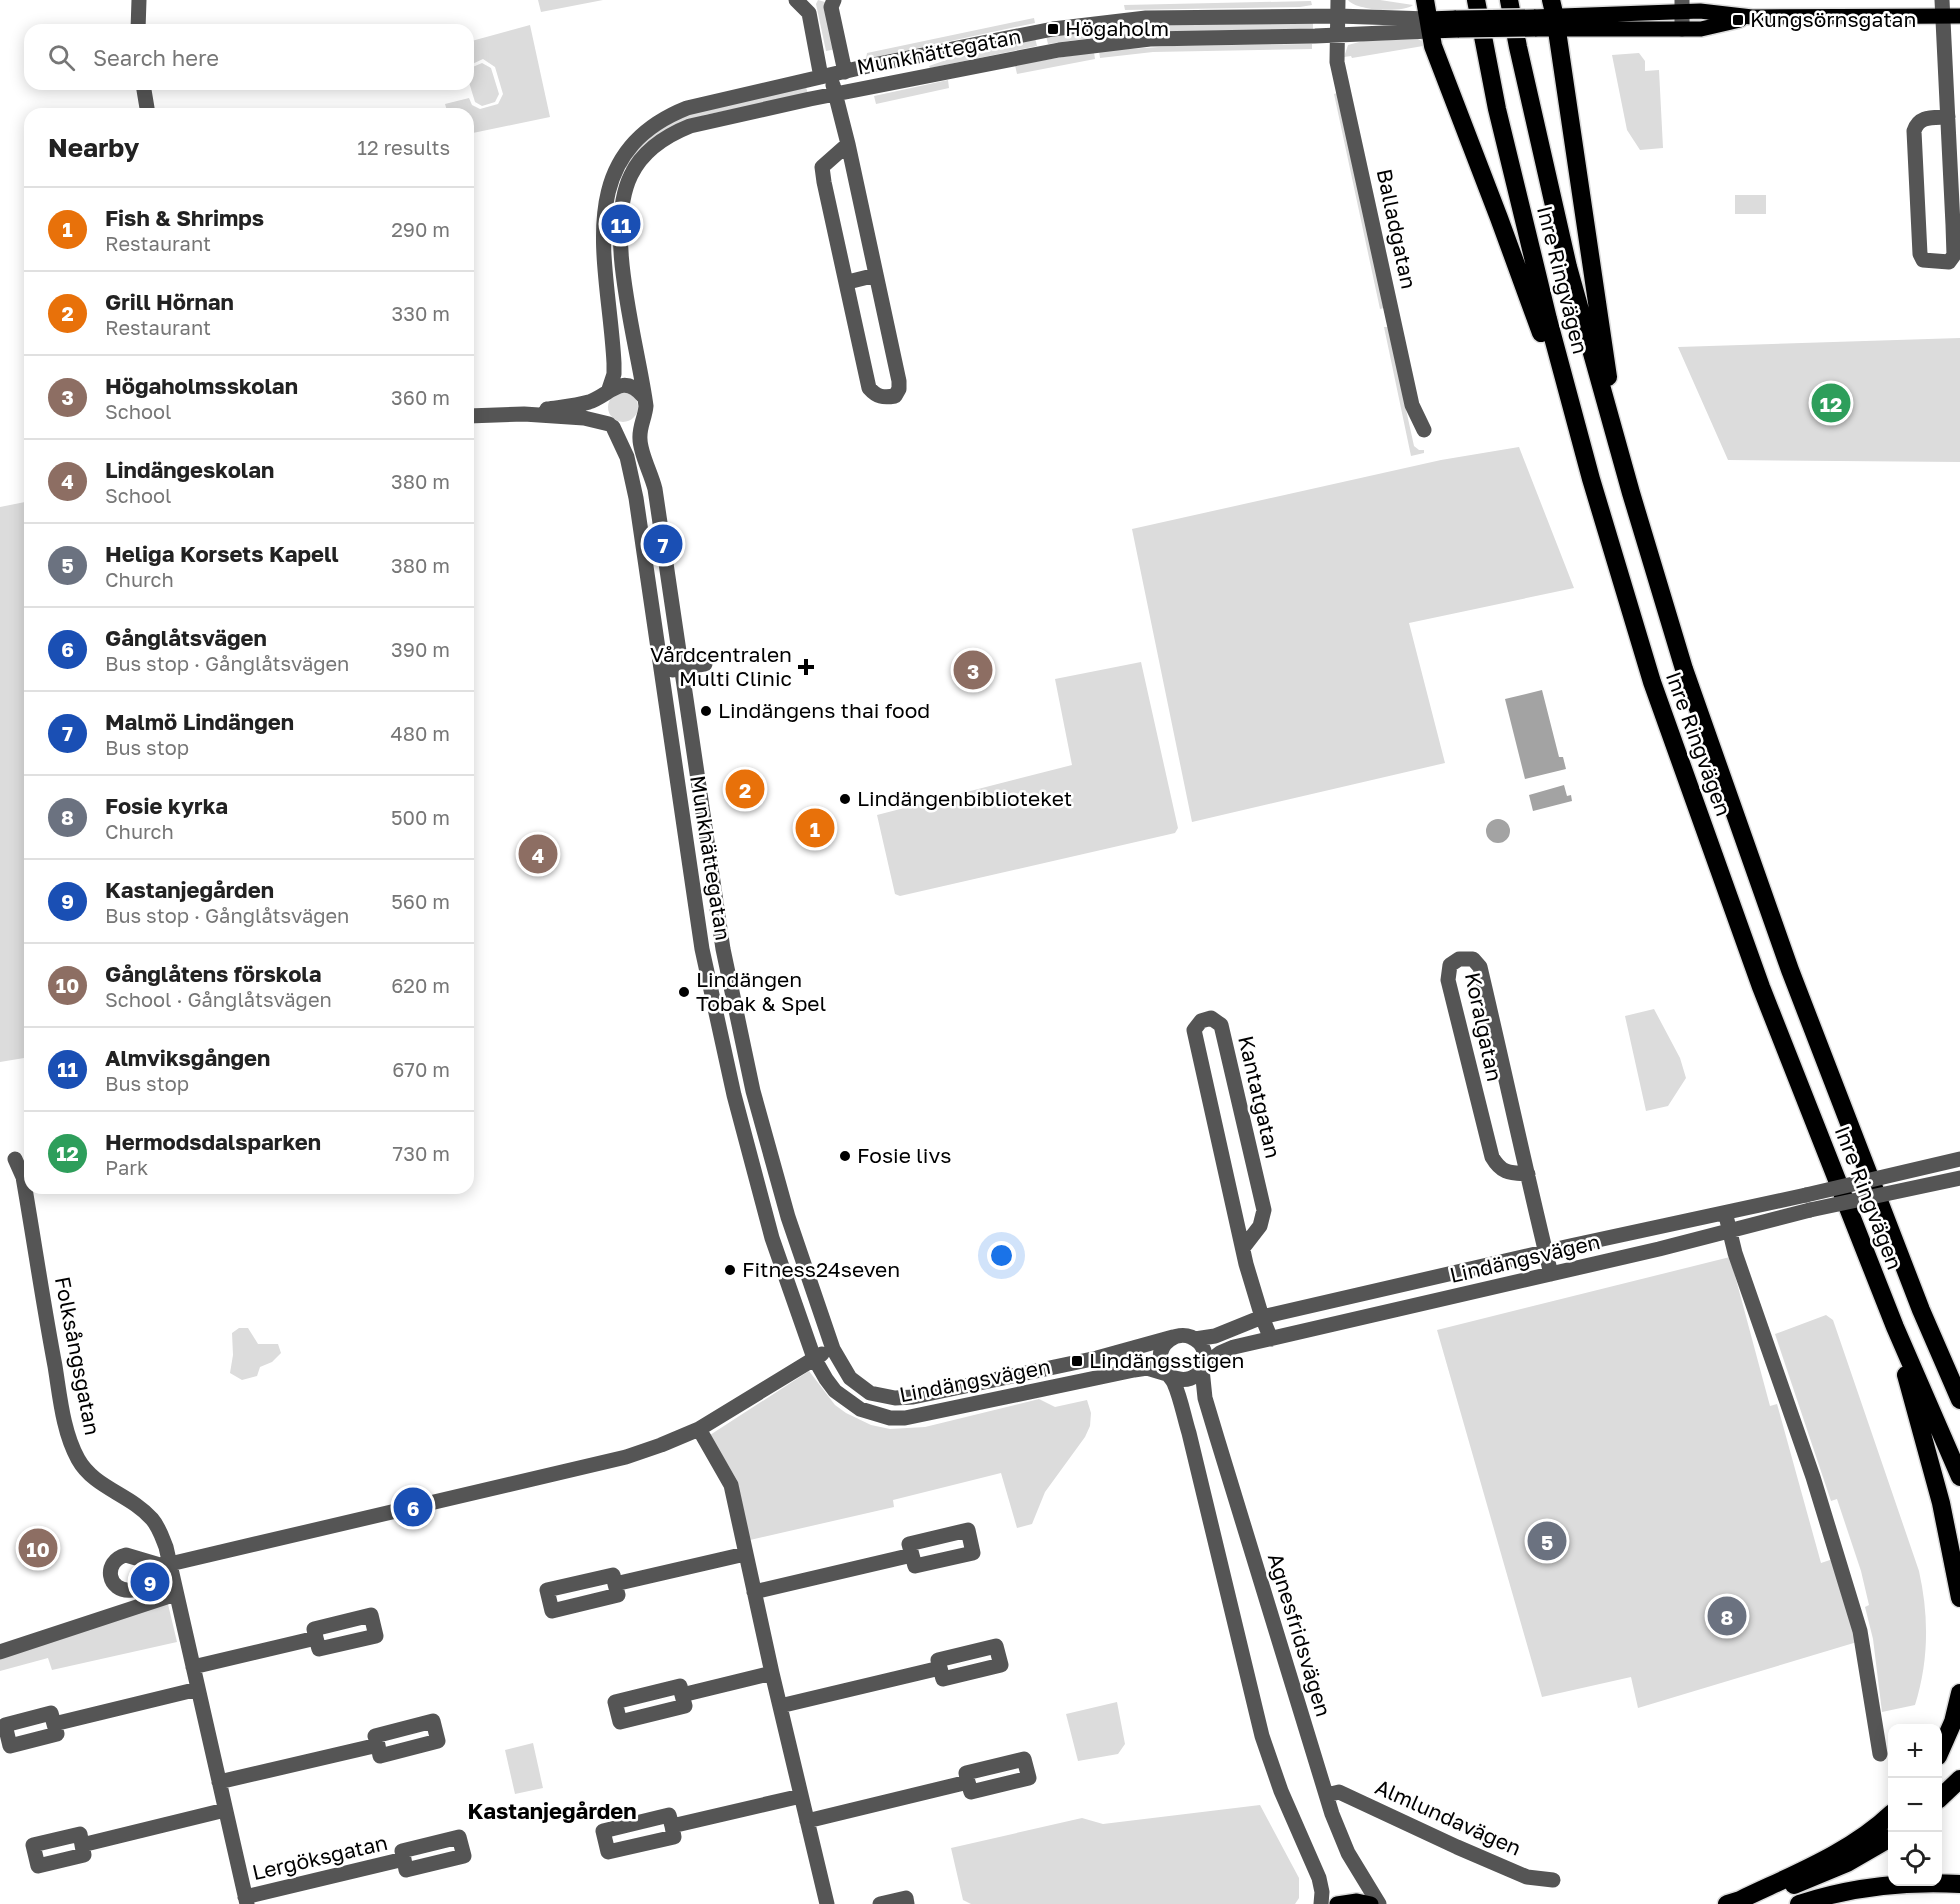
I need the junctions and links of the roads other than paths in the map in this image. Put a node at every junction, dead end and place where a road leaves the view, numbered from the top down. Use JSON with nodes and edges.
{"nodes":[{"id":1,"x":139,"y":0,"type":"edge"},
{"id":2,"x":796,"y":0,"type":"edge"},
{"id":3,"x":1338,"y":0,"type":"edge"},
{"id":4,"x":1425,"y":0,"type":"edge"},
{"id":5,"x":1476,"y":0,"type":"edge"},
{"id":6,"x":1509,"y":0,"type":"edge"},
{"id":7,"x":1942,"y":0,"type":"edge"},
{"id":8,"x":831,"y":2,"type":"edge"},
{"id":9,"x":811,"y":6,"type":"edge"},
{"id":10,"x":1682,"y":6,"type":"edge"},
{"id":11,"x":1554,"y":15,"type":"edge"},
{"id":12,"x":1338,"y":16,"type":"junction"},
{"id":13,"x":1943,"y":16,"type":"junction"},
{"id":14,"x":1960,"y":16,"type":"edge"},
{"id":15,"x":1752,"y":17,"type":"junction"},
{"id":16,"x":138,"y":24,"type":"edge"},
{"id":17,"x":1429,"y":25,"type":"junction"},
{"id":18,"x":1682,"y":29,"type":"junction"},
{"id":19,"x":1338,"y":35,"type":"junction"},
{"id":20,"x":832,"y":74,"type":"junction"},
{"id":21,"x":144,"y":90,"type":"edge"},
{"id":22,"x":835,"y":94,"type":"junction"},
{"id":23,"x":147,"y":108,"type":"edge"},
{"id":24,"x":1948,"y":117,"type":"junction"},
{"id":25,"x":848,"y":144,"type":"junction"},
{"id":26,"x":876,"y":275,"type":"junction"},
{"id":27,"x":848,"y":282,"type":"junction"},
{"id":28,"x":606,"y":391,"type":"junction"},
{"id":29,"x":643,"y":396,"type":"junction"},
{"id":30,"x":524,"y":414,"type":"junction"},
{"id":31,"x":474,"y":416,"type":"edge"},
{"id":32,"x":643,"y":419,"type":"junction"},
{"id":33,"x":611,"y":425,"type":"junction"},
{"id":34,"x":1424,"y":430,"type":"dead end"},
{"id":35,"x":1591,"y":479,"type":"junction"},
{"id":36,"x":1631,"y":493,"type":"junction"},
{"id":37,"x":705,"y":664,"type":"dead end"},
{"id":38,"x":681,"y":669,"type":"junction"},
{"id":39,"x":661,"y":672,"type":"junction"},
{"id":40,"x":15,"y":1159,"type":"dead end"},
{"id":41,"x":1960,"y":1159,"type":"edge"},
{"id":42,"x":1528,"y":1174,"type":"junction"},
{"id":43,"x":1960,"y":1178,"type":"edge"},
{"id":44,"x":24,"y":1183,"type":"edge"},
{"id":45,"x":26,"y":1194,"type":"edge"},
{"id":46,"x":1725,"y":1212,"type":"junction"},
{"id":47,"x":1729,"y":1230,"type":"junction"},
{"id":48,"x":1243,"y":1248,"type":"junction"},
{"id":49,"x":1545,"y":1251,"type":"junction"},
{"id":50,"x":1551,"y":1274,"type":"junction"},
{"id":51,"x":1921,"y":1310,"type":"junction"},
{"id":52,"x":1262,"y":1317,"type":"junction"},
{"id":53,"x":1895,"y":1327,"type":"junction"},
{"id":54,"x":1173,"y":1337,"type":"junction"},
{"id":55,"x":1195,"y":1339,"type":"junction"},
{"id":56,"x":1271,"y":1339,"type":"junction"},
{"id":57,"x":833,"y":1349,"type":"junction"},
{"id":58,"x":814,"y":1358,"type":"junction"},
{"id":59,"x":1203,"y":1368,"type":"junction"},
{"id":60,"x":1168,"y":1375,"type":"junction"},
{"id":61,"x":1960,"y":1383,"type":"edge"},
{"id":62,"x":1960,"y":1400,"type":"edge"},
{"id":63,"x":699,"y":1429,"type":"junction"},
{"id":64,"x":1960,"y":1477,"type":"edge"},
{"id":65,"x":745,"y":1554,"type":"junction"},
{"id":66,"x":912,"y":1555,"type":"dead end"},
{"id":67,"x":167,"y":1565,"type":"junction"},
{"id":68,"x":615,"y":1584,"type":"dead end"},
{"id":69,"x":754,"y":1592,"type":"junction"},
{"id":70,"x":176,"y":1594,"type":"junction"},
{"id":71,"x":1960,"y":1599,"type":"edge"},
{"id":72,"x":316,"y":1638,"type":"dead end"},
{"id":73,"x":0,"y":1652,"type":"edge"},
{"id":74,"x":193,"y":1667,"type":"junction"},
{"id":75,"x":940,"y":1668,"type":"dead end"},
{"id":76,"x":772,"y":1673,"type":"junction"},
{"id":77,"x":198,"y":1689,"type":"junction"},
{"id":78,"x":1960,"y":1693,"type":"edge"},
{"id":79,"x":682,"y":1695,"type":"dead end"},
{"id":80,"x":780,"y":1706,"type":"junction"},
{"id":81,"x":54,"y":1724,"type":"dead end"},
{"id":82,"x":378,"y":1745,"type":"dead end"},
{"id":83,"x":1942,"y":1747,"type":"edge"},
{"id":84,"x":1880,"y":1754,"type":"dead end"},
{"id":85,"x":1960,"y":1779,"type":"edge"},
{"id":86,"x":219,"y":1782,"type":"junction"},
{"id":87,"x":968,"y":1782,"type":"dead end"},
{"id":88,"x":1327,"y":1795,"type":"junction"},
{"id":89,"x":801,"y":1796,"type":"junction"},
{"id":90,"x":1942,"y":1796,"type":"edge"},
{"id":91,"x":225,"y":1810,"type":"junction"},
{"id":92,"x":1888,"y":1817,"type":"edge"},
{"id":93,"x":807,"y":1821,"type":"junction"},
{"id":94,"x":672,"y":1826,"type":"dead end"},
{"id":95,"x":1888,"y":1840,"type":"edge"},
{"id":96,"x":82,"y":1845,"type":"dead end"},
{"id":97,"x":404,"y":1859,"type":"dead end"},
{"id":98,"x":1553,"y":1880,"type":"dead end"},
{"id":99,"x":1960,"y":1884,"type":"edge"},
{"id":100,"x":246,"y":1901,"type":"edge"},
{"id":101,"x":1734,"y":1902,"type":"edge"},
{"id":102,"x":826,"y":1904,"type":"edge"},
{"id":103,"x":880,"y":1904,"type":"edge"},
{"id":104,"x":908,"y":1904,"type":"edge"},
{"id":105,"x":1321,"y":1904,"type":"edge"},
{"id":106,"x":1337,"y":1904,"type":"edge"},
{"id":107,"x":1371,"y":1904,"type":"edge"},
{"id":108,"x":1379,"y":1904,"type":"edge"},
{"id":109,"x":1799,"y":1904,"type":"edge"}],
"edges":[{"from":1,"to":16,"type":"street"},
{"from":2,"to":9,"type":"street"},
{"from":3,"to":12,"type":"street","name":"Balladgatan"},
{"from":4,"to":17,"type":"highway"},
{"from":5,"to":35,"type":"highway","name":"Inre Ringvägen"},
{"from":6,"to":36,"type":"highway","name":"Inre Ringvägen"},
{"from":7,"to":13,"type":"street"},
{"from":8,"to":20,"type":"street"},
{"from":9,"to":20,"type":"street"},
{"from":10,"to":11,"type":"main road"},
{"from":10,"to":15,"type":"main road"},
{"from":10,"to":18,"type":"street"},
{"from":11,"to":17,"type":"main road","bridge":true},
{"from":11,"to":18,"type":"main road"},
{"from":11,"to":36,"type":"highway"},
{"from":12,"to":17,"type":"street","name":"Munkhättegatan"},
{"from":12,"to":19,"type":"street","name":"Balladgatan"},
{"from":12,"to":20,"type":"street","name":"Munkhättegatan"},
{"from":13,"to":14,"type":"main road"},
{"from":13,"to":15,"type":"main road"},
{"from":13,"to":24,"type":"street"},
{"from":15,"to":18,"type":"main road"},
{"from":17,"to":19,"type":"street","name":"Munkhättegatan"},
{"from":17,"to":35,"type":"highway"},
{"from":19,"to":22,"type":"street","name":"Munkhättegatan"},
{"from":19,"to":34,"type":"street","name":"Balladgatan"},
{"from":20,"to":22,"type":"street"},
{"from":20,"to":28,"type":"street","name":"Munkhättegatan"},
{"from":21,"to":23,"type":"street"},
{"from":22,"to":25,"type":"street"},
{"from":22,"to":29,"type":"street","name":"Munkhättegatan"},
{"from":24,"to":24,"type":"street"},
{"from":25,"to":26,"type":"street"},
{"from":25,"to":27,"type":"street"},
{"from":26,"to":27,"type":"street"},
{"from":26,"to":27,"type":"street"},
{"from":28,"to":29,"type":"street"},
{"from":28,"to":30,"type":"street"},
{"from":28,"to":33,"type":"street","name":"Munkhättegatan"},
{"from":29,"to":32,"type":"street","name":"Munkhättegatan"},
{"from":30,"to":31,"type":"street"},
{"from":30,"to":33,"type":"street"},
{"from":32,"to":33,"type":"street"},
{"from":32,"to":38,"type":"street","name":"Munkhättegatan"},
{"from":33,"to":39,"type":"street","name":"Munkhättegatan"},
{"from":35,"to":53,"type":"highway","name":"Inre Ringvägen"},
{"from":36,"to":51,"type":"highway","name":"Inre Ringvägen"},
{"from":37,"to":38,"type":"street"},
{"from":38,"to":39,"type":"street"},
{"from":38,"to":57,"type":"street","name":"Munkhättegatan"},
{"from":39,"to":58,"type":"street","name":"Munkhättegatan"},
{"from":40,"to":44,"type":"street","name":"Folksångsgatan"},
{"from":41,"to":46,"type":"street","name":"Lindängsvägen","bridge":true},
{"from":42,"to":42,"type":"street","name":"Koralgatan"},
{"from":42,"to":49,"type":"street","name":"Koralgatan"},
{"from":43,"to":47,"type":"street","name":"Lindängsvägen","bridge":true},
{"from":45,"to":67,"type":"street","name":"Folksångsgatan"},
{"from":46,"to":47,"type":"street"},
{"from":46,"to":49,"type":"street","name":"Lindängsvägen"},
{"from":47,"to":50,"type":"street","name":"Lindängsvägen"},
{"from":47,"to":84,"type":"street"},
{"from":48,"to":48,"type":"street","name":"Kantatgatan"},
{"from":48,"to":52,"type":"street","name":"Kantatgatan"},
{"from":49,"to":50,"type":"street","name":"Koralgatan"},
{"from":49,"to":52,"type":"street","name":"Lindängsvägen"},
{"from":50,"to":56,"type":"street","name":"Lindängsvägen"},
{"from":51,"to":61,"type":"highway"},
{"from":51,"to":62,"type":"highway","name":"Inre Ringvägen"},
{"from":52,"to":55,"type":"street","name":"Lindängsvägen"},
{"from":52,"to":56,"type":"street","name":"Kantatgatan"},
{"from":53,"to":64,"type":"highway","name":"Inre Ringvägen"},
{"from":53,"to":71,"type":"highway"},
{"from":54,"to":55,"type":"street","name":"Lindängsvägen"},
{"from":54,"to":57,"type":"street","name":"Lindängsvägen"},
{"from":54,"to":60,"type":"street"},
{"from":55,"to":59,"type":"street"},
{"from":56,"to":59,"type":"street","name":"Lindängsvägen"},
{"from":57,"to":58,"type":"street"},
{"from":58,"to":60,"type":"street","name":"Lindängsvägen"},
{"from":58,"to":63,"type":"street"},
{"from":59,"to":60,"type":"street","name":"Lindängsvägen"},
{"from":59,"to":88,"type":"street","name":"Agnesfridsvägen"},
{"from":60,"to":105,"type":"street"},
{"from":63,"to":65,"type":"street"},
{"from":63,"to":67,"type":"street"},
{"from":65,"to":68,"type":"street"},
{"from":65,"to":69,"type":"street"},
{"from":66,"to":69,"type":"street"},
{"from":67,"to":70,"type":"street","name":"Folksångsgatan"},
{"from":69,"to":76,"type":"street"},
{"from":70,"to":73,"type":"street"},
{"from":70,"to":74,"type":"street","name":"Lergöksgatan"},
{"from":72,"to":74,"type":"street"},
{"from":74,"to":77,"type":"street","name":"Lergöksgatan"},
{"from":75,"to":80,"type":"street"},
{"from":76,"to":79,"type":"street"},
{"from":76,"to":80,"type":"street"},
{"from":77,"to":81,"type":"street"},
{"from":77,"to":86,"type":"street","name":"Lergöksgatan"},
{"from":78,"to":83,"type":"highway"},
{"from":80,"to":89,"type":"street"},
{"from":82,"to":86,"type":"street"},
{"from":85,"to":90,"type":"highway"},
{"from":86,"to":91,"type":"street","name":"Lergöksgatan"},
{"from":87,"to":93,"type":"street"},
{"from":88,"to":98,"type":"street","name":"Almlundavägen"},
{"from":88,"to":108,"type":"street","name":"Agnesfridsvägen"},
{"from":89,"to":93,"type":"street"},
{"from":89,"to":94,"type":"street"},
{"from":91,"to":96,"type":"street"},
{"from":91,"to":100,"type":"street","name":"Lergöksgatan"},
{"from":92,"to":101,"type":"highway"},
{"from":93,"to":102,"type":"street"},
{"from":95,"to":101,"type":"highway"},
{"from":97,"to":100,"type":"street","name":"Lergöksgatan"},
{"from":99,"to":109,"type":"highway"},
{"from":103,"to":104,"type":"street"},
{"from":106,"to":107,"type":"main road"}]}
